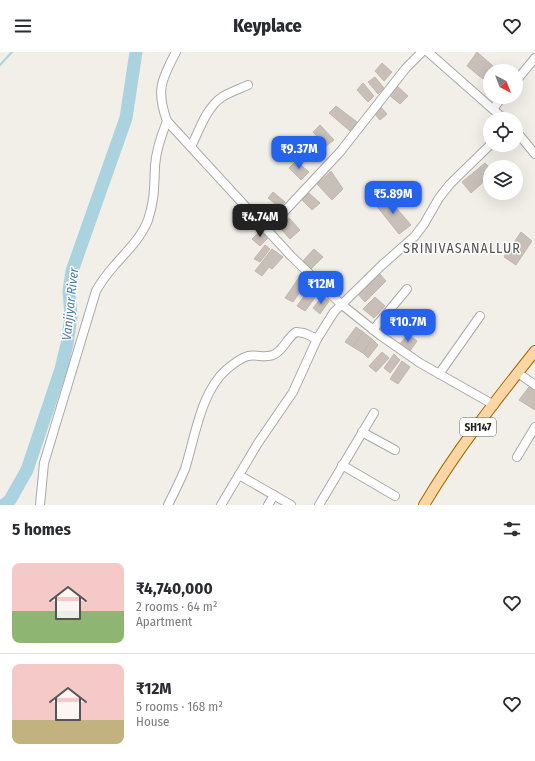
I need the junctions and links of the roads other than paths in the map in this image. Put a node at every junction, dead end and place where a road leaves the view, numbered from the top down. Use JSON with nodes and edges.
{"nodes":[{"id":1,"x":176,"y":52,"type":"edge"},
{"id":2,"x":422,"y":52,"type":"edge"},
{"id":3,"x":428,"y":52,"type":"edge"},
{"id":4,"x":529,"y":52,"type":"edge"},
{"id":5,"x":535,"y":58,"type":"edge"},
{"id":6,"x":523,"y":73,"type":"edge"},
{"id":7,"x":248,"y":85,"type":"dead end"},
{"id":8,"x":497,"y":104,"type":"edge"},
{"id":9,"x":493,"y":109,"type":"junction"},
{"id":10,"x":496,"y":112,"type":"edge"},
{"id":11,"x":167,"y":121,"type":"junction"},
{"id":12,"x":523,"y":139,"type":"edge"},
{"id":13,"x":191,"y":147,"type":"junction"},
{"id":14,"x":483,"y":152,"type":"edge"},
{"id":15,"x":535,"y":154,"type":"edge"},
{"id":16,"x":267,"y":230,"type":"junction"},
{"id":17,"x":407,"y":289,"type":"dead end"},
{"id":18,"x":341,"y":304,"type":"junction"},
{"id":19,"x":480,"y":316,"type":"dead end"},
{"id":20,"x":373,"y":330,"type":"junction"},
{"id":21,"x":317,"y":339,"type":"junction"},
{"id":22,"x":535,"y":351,"type":"edge"},
{"id":23,"x":518,"y":373,"type":"junction"},
{"id":24,"x":439,"y":374,"type":"junction"},
{"id":25,"x":535,"y":385,"type":"edge"},
{"id":26,"x":494,"y":405,"type":"junction"},
{"id":27,"x":374,"y":413,"type":"dead end"},
{"id":28,"x":535,"y":427,"type":"edge"},
{"id":29,"x":362,"y":432,"type":"junction"},
{"id":30,"x":395,"y":450,"type":"dead end"},
{"id":31,"x":517,"y":457,"type":"dead end"},
{"id":32,"x":342,"y":465,"type":"junction"},
{"id":33,"x":239,"y":474,"type":"junction"},
{"id":34,"x":274,"y":495,"type":"junction"},
{"id":35,"x":395,"y":496,"type":"dead end"},
{"id":36,"x":40,"y":505,"type":"edge"},
{"id":37,"x":168,"y":505,"type":"edge"},
{"id":38,"x":221,"y":505,"type":"edge"},
{"id":39,"x":268,"y":505,"type":"edge"},
{"id":40,"x":291,"y":505,"type":"edge"},
{"id":41,"x":319,"y":505,"type":"edge"},
{"id":42,"x":424,"y":505,"type":"edge"}],
"edges":[{"from":1,"to":11,"type":"street"},
{"from":2,"to":16,"type":"street"},
{"from":3,"to":9,"type":"street"},
{"from":4,"to":5,"type":"street"},
{"from":5,"to":6,"type":"street"},
{"from":7,"to":13,"type":"street"},
{"from":8,"to":9,"type":"street"},
{"from":9,"to":10,"type":"street"},
{"from":11,"to":13,"type":"street"},
{"from":11,"to":36,"type":"street"},
{"from":12,"to":15,"type":"street"},
{"from":13,"to":16,"type":"street"},
{"from":14,"to":18,"type":"street"},
{"from":16,"to":18,"type":"street"},
{"from":17,"to":20,"type":"street"},
{"from":18,"to":20,"type":"street"},
{"from":18,"to":21,"type":"street"},
{"from":19,"to":24,"type":"street"},
{"from":20,"to":24,"type":"street"},
{"from":21,"to":33,"type":"street"},
{"from":21,"to":37,"type":"street"},
{"from":22,"to":23,"type":"main road","number":"SH147"},
{"from":23,"to":25,"type":"street"},
{"from":23,"to":26,"type":"main road","number":"SH147"},
{"from":24,"to":26,"type":"street"},
{"from":26,"to":42,"type":"main road","number":"SH147"},
{"from":27,"to":29,"type":"street"},
{"from":28,"to":31,"type":"street"},
{"from":29,"to":30,"type":"street"},
{"from":29,"to":32,"type":"street"},
{"from":32,"to":35,"type":"street"},
{"from":32,"to":41,"type":"street"},
{"from":33,"to":34,"type":"street"},
{"from":33,"to":38,"type":"street"},
{"from":34,"to":39,"type":"street"},
{"from":34,"to":40,"type":"street"}]}
